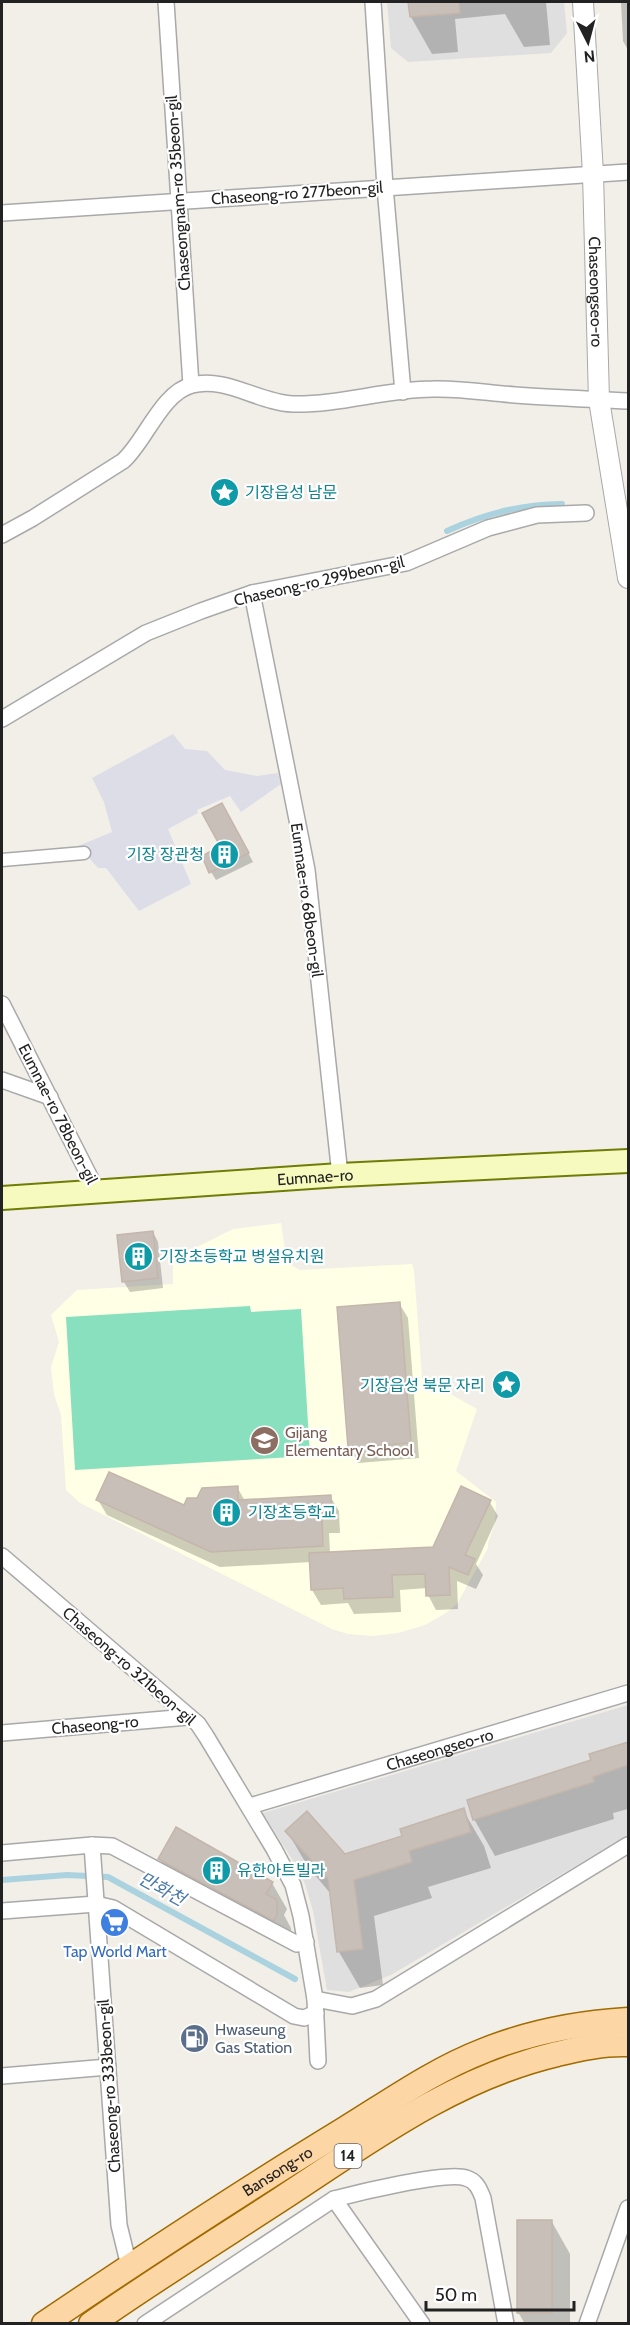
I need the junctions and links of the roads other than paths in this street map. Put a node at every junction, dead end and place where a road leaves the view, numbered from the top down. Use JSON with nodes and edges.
{"nodes":[{"id":1,"x":166,"y":2,"type":"edge"},
{"id":2,"x":374,"y":2,"type":"edge"},
{"id":3,"x":583,"y":2,"type":"edge"},
{"id":4,"x":628,"y":172,"type":"edge"},
{"id":5,"x":593,"y":174,"type":"junction"},
{"id":6,"x":385,"y":187,"type":"junction"},
{"id":7,"x":178,"y":201,"type":"junction"},
{"id":8,"x":2,"y":213,"type":"edge"},
{"id":9,"x":191,"y":385,"type":"junction"},
{"id":10,"x":403,"y":392,"type":"junction"},
{"id":11,"x":598,"y":400,"type":"junction"},
{"id":12,"x":628,"y":401,"type":"edge"},
{"id":13,"x":585,"y":513,"type":"dead end"},
{"id":14,"x":2,"y":535,"type":"edge"},
{"id":15,"x":628,"y":578,"type":"edge"},
{"id":16,"x":252,"y":593,"type":"junction"},
{"id":17,"x":2,"y":719,"type":"edge"},
{"id":18,"x":84,"y":853,"type":"dead end"},
{"id":19,"x":2,"y":860,"type":"edge"},
{"id":20,"x":2,"y":1004,"type":"edge"},
{"id":21,"x":2,"y":1080,"type":"edge"},
{"id":22,"x":50,"y":1097,"type":"junction"},
{"id":23,"x":628,"y":1161,"type":"edge"},
{"id":24,"x":340,"y":1175,"type":"junction"},
{"id":25,"x":97,"y":1191,"type":"junction"},
{"id":26,"x":2,"y":1198,"type":"edge"},
{"id":27,"x":2,"y":1556,"type":"edge"},
{"id":28,"x":628,"y":1693,"type":"edge"},
{"id":29,"x":188,"y":1717,"type":"junction"},
{"id":30,"x":2,"y":1733,"type":"edge"},
{"id":31,"x":250,"y":1806,"type":"junction"},
{"id":32,"x":628,"y":1845,"type":"edge"},
{"id":33,"x":92,"y":1852,"type":"junction"},
{"id":34,"x":2,"y":1853,"type":"edge"},
{"id":35,"x":95,"y":1897,"type":"junction"},
{"id":36,"x":2,"y":1911,"type":"edge"},
{"id":37,"x":306,"y":1942,"type":"junction"},
{"id":38,"x":316,"y":2006,"type":"junction"},
{"id":39,"x":628,"y":2020,"type":"edge"},
{"id":40,"x":628,"y":2044,"type":"edge"},
{"id":41,"x":318,"y":2061,"type":"dead end"},
{"id":42,"x":108,"y":2067,"type":"junction"},
{"id":43,"x":2,"y":2076,"type":"edge"},
{"id":44,"x":334,"y":2199,"type":"junction"},
{"id":45,"x":628,"y":2208,"type":"edge"},
{"id":46,"x":129,"y":2266,"type":"junction"},
{"id":47,"x":177,"y":2284,"type":"junction"},
{"id":48,"x":44,"y":2324,"type":"edge"},
{"id":49,"x":92,"y":2324,"type":"edge"},
{"id":50,"x":145,"y":2324,"type":"edge"},
{"id":51,"x":422,"y":2324,"type":"edge"},
{"id":52,"x":506,"y":2324,"type":"edge"},
{"id":53,"x":587,"y":2324,"type":"edge"}],
"edges":[{"from":1,"to":7,"type":"street","name":"Chaseongnam-ro 35beon-gil"},
{"from":2,"to":6,"type":"street"},
{"from":3,"to":5,"type":"street","name":"Chaseongseo-ro"},
{"from":4,"to":5,"type":"street","name":"Chaseong-ro 277beon-gil"},
{"from":5,"to":6,"type":"street","name":"Chaseong-ro 277beon-gil"},
{"from":5,"to":11,"type":"street","name":"Chaseongseo-ro"},
{"from":6,"to":7,"type":"street","name":"Chaseong-ro 277beon-gil"},
{"from":6,"to":10,"type":"street"},
{"from":7,"to":8,"type":"street","name":"Chaseong-ro 277beon-gil"},
{"from":7,"to":9,"type":"street","name":"Chaseongnam-ro 35beon-gil"},
{"from":9,"to":10,"type":"street"},
{"from":9,"to":14,"type":"street"},
{"from":10,"to":11,"type":"street"},
{"from":11,"to":12,"type":"street"},
{"from":11,"to":15,"type":"street","name":"Chaseongseo-ro"},
{"from":13,"to":16,"type":"street","name":"Chaseong-ro 299beon-gil"},
{"from":16,"to":17,"type":"street","name":"Chaseong-ro 299beon-gil"},
{"from":16,"to":24,"type":"street","name":"Eumnae-ro 68beon-gil"},
{"from":18,"to":19,"type":"street"},
{"from":20,"to":22,"type":"street","name":"Eumnae-ro 78beon-gil"},
{"from":21,"to":22,"type":"street"},
{"from":22,"to":25,"type":"street","name":"Eumnae-ro 78beon-gil"},
{"from":23,"to":24,"type":"main road","name":"Eumnae-ro"},
{"from":24,"to":25,"type":"main road","name":"Eumnae-ro"},
{"from":25,"to":26,"type":"main road","name":"Eumnae-ro"},
{"from":27,"to":29,"type":"street","name":"Chaseong-ro 321beon-gil"},
{"from":28,"to":31,"type":"street","name":"Chaseongseo-ro"},
{"from":29,"to":30,"type":"street","name":"Chaseong-ro"},
{"from":29,"to":31,"type":"street","name":"Chaseong-ro 321beon-gil"},
{"from":31,"to":37,"type":"street","name":"Chaseong-ro 321beon-gil"},
{"from":32,"to":38,"type":"street"},
{"from":33,"to":34,"type":"street"},
{"from":33,"to":35,"type":"street","name":"Chaseong-ro 333beon-gil"},
{"from":33,"to":37,"type":"street"},
{"from":35,"to":36,"type":"street"},
{"from":35,"to":38,"type":"street"},
{"from":35,"to":42,"type":"street","name":"Chaseong-ro 333beon-gil"},
{"from":37,"to":38,"type":"street","name":"Chaseong-ro 321beon-gil"},
{"from":38,"to":41,"type":"street","name":"Chaseong-ro 321beon-gil"},
{"from":39,"to":46,"type":"main road","name":"Bansong-ro","number":"14"},
{"from":40,"to":47,"type":"main road","name":"Bansong-ro","number":"14"},
{"from":42,"to":43,"type":"street"},
{"from":42,"to":46,"type":"street","name":"Chaseong-ro 333beon-gil"},
{"from":44,"to":47,"type":"street"},
{"from":44,"to":51,"type":"street"},
{"from":44,"to":52,"type":"street"},
{"from":45,"to":53,"type":"street"},
{"from":46,"to":48,"type":"main road","name":"Bansong-ro","number":"14"},
{"from":47,"to":49,"type":"main road","name":"Bansong-ro","number":"14"},
{"from":47,"to":50,"type":"street"}]}
